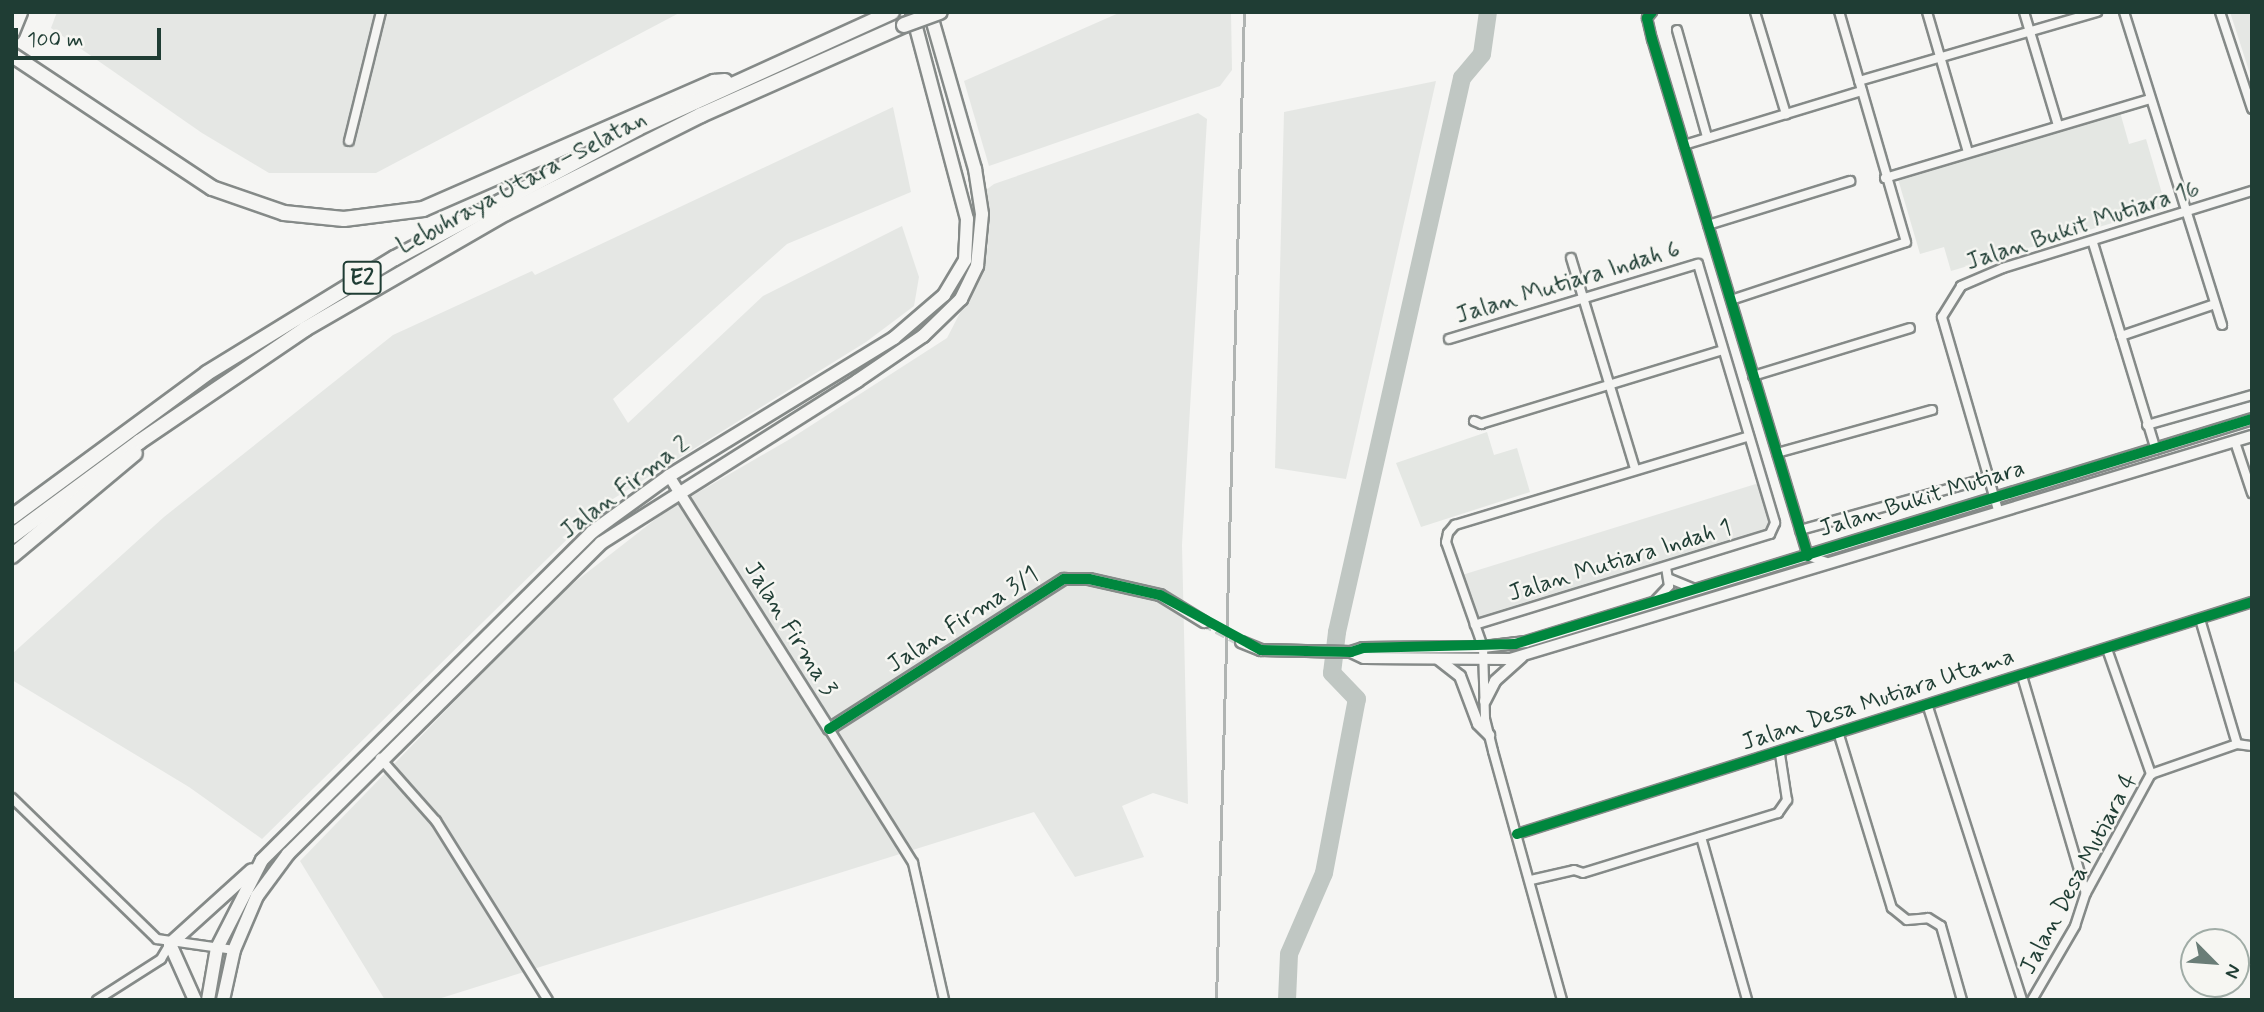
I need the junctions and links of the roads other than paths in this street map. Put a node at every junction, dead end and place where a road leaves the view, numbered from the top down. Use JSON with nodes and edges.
{"nodes":[{"id":1,"x":20,"y":12,"type":"edge"},
{"id":2,"x":381,"y":12,"type":"edge"},
{"id":3,"x":892,"y":12,"type":"edge"},
{"id":4,"x":912,"y":12,"type":"edge"},
{"id":5,"x":930,"y":12,"type":"edge"},
{"id":6,"x":940,"y":12,"type":"edge"},
{"id":7,"x":1652,"y":12,"type":"edge"},
{"id":8,"x":1755,"y":12,"type":"edge"},
{"id":9,"x":1839,"y":12,"type":"edge"},
{"id":10,"x":1927,"y":12,"type":"edge"},
{"id":11,"x":2024,"y":12,"type":"edge"},
{"id":12,"x":2097,"y":12,"type":"edge"},
{"id":13,"x":2124,"y":12,"type":"edge"},
{"id":14,"x":2220,"y":12,"type":"edge"},
{"id":15,"x":1677,"y":30,"type":"dead end"},
{"id":16,"x":12,"y":32,"type":"edge"},
{"id":17,"x":2029,"y":32,"type":"junction"},
{"id":18,"x":12,"y":54,"type":"edge"},
{"id":19,"x":1939,"y":58,"type":"junction"},
{"id":20,"x":737,"y":81,"type":"junction"},
{"id":21,"x":1859,"y":81,"type":"junction"},
{"id":22,"x":1862,"y":91,"type":"junction"},
{"id":23,"x":2150,"y":99,"type":"junction"},
{"id":24,"x":2252,"y":109,"type":"edge"},
{"id":25,"x":1786,"y":114,"type":"junction"},
{"id":26,"x":2058,"y":125,"type":"junction"},
{"id":27,"x":1707,"y":137,"type":"junction"},
{"id":28,"x":349,"y":141,"type":"dead end"},
{"id":29,"x":1684,"y":145,"type":"junction"},
{"id":30,"x":1968,"y":152,"type":"junction"},
{"id":31,"x":1885,"y":178,"type":"junction"},
{"id":32,"x":1850,"y":181,"type":"dead end"},
{"id":33,"x":2252,"y":191,"type":"edge"},
{"id":34,"x":2185,"y":213,"type":"junction"},
{"id":35,"x":1707,"y":225,"type":"junction"},
{"id":36,"x":2093,"y":243,"type":"junction"},
{"id":37,"x":1571,"y":258,"type":"dead end"},
{"id":38,"x":1731,"y":299,"type":"junction"},
{"id":39,"x":1584,"y":301,"type":"junction"},
{"id":40,"x":2215,"y":304,"type":"junction"},
{"id":41,"x":2221,"y":326,"type":"dead end"},
{"id":42,"x":1910,"y":328,"type":"dead end"},
{"id":43,"x":2121,"y":336,"type":"junction"},
{"id":44,"x":1449,"y":339,"type":"dead end"},
{"id":45,"x":1723,"y":350,"type":"junction"},
{"id":46,"x":1753,"y":376,"type":"junction"},
{"id":47,"x":1609,"y":384,"type":"junction"},
{"id":48,"x":2252,"y":396,"type":"edge"},
{"id":49,"x":1932,"y":410,"type":"dead end"},
{"id":50,"x":1474,"y":421,"type":"dead end"},
{"id":51,"x":2247,"y":421,"type":"edge"},
{"id":52,"x":2147,"y":425,"type":"junction"},
{"id":53,"x":2212,"y":432,"type":"junction"},
{"id":54,"x":1749,"y":436,"type":"junction"},
{"id":55,"x":2252,"y":436,"type":"edge"},
{"id":56,"x":139,"y":442,"type":"junction"},
{"id":57,"x":2235,"y":442,"type":"junction"},
{"id":58,"x":2156,"y":450,"type":"junction"},
{"id":59,"x":1777,"y":453,"type":"junction"},
{"id":60,"x":1635,"y":469,"type":"junction"},
{"id":61,"x":669,"y":476,"type":"junction"},
{"id":62,"x":1988,"y":478,"type":"junction"},
{"id":63,"x":680,"y":492,"type":"junction"},
{"id":64,"x":2252,"y":492,"type":"edge"},
{"id":65,"x":1995,"y":499,"type":"junction"},
{"id":66,"x":1998,"y":510,"type":"junction"},
{"id":67,"x":12,"y":517,"type":"edge"},
{"id":68,"x":1800,"y":530,"type":"junction"},
{"id":69,"x":12,"y":536,"type":"edge"},
{"id":70,"x":12,"y":556,"type":"edge"},
{"id":71,"x":1808,"y":556,"type":"junction"},
{"id":72,"x":1838,"y":561,"type":"junction"},
{"id":73,"x":1666,"y":567,"type":"junction"},
{"id":74,"x":1785,"y":577,"type":"junction"},
{"id":75,"x":1670,"y":579,"type":"junction"},
{"id":76,"x":1700,"y":590,"type":"junction"},
{"id":77,"x":2252,"y":603,"type":"edge"},
{"id":78,"x":1649,"y":604,"type":"junction"},
{"id":79,"x":2200,"y":619,"type":"junction"},
{"id":80,"x":1204,"y":622,"type":"tunnel mouth"},
{"id":81,"x":1475,"y":625,"type":"junction"},
{"id":82,"x":1241,"y":642,"type":"tunnel mouth"},
{"id":83,"x":2107,"y":649,"type":"junction"},
{"id":84,"x":1351,"y":652,"type":"junction"},
{"id":85,"x":1483,"y":653,"type":"junction"},
{"id":86,"x":1524,"y":655,"type":"junction"},
{"id":87,"x":1438,"y":659,"type":"junction"},
{"id":88,"x":2022,"y":676,"type":"junction"},
{"id":89,"x":1485,"y":701,"type":"junction"},
{"id":90,"x":1928,"y":707,"type":"junction"},
{"id":91,"x":829,"y":729,"type":"junction"},
{"id":92,"x":1489,"y":735,"type":"junction"},
{"id":93,"x":1839,"y":735,"type":"junction"},
{"id":94,"x":2237,"y":744,"type":"junction"},
{"id":95,"x":2252,"y":746,"type":"edge"},
{"id":96,"x":373,"y":749,"type":"junction"},
{"id":97,"x":1780,"y":754,"type":"junction"},
{"id":98,"x":382,"y":761,"type":"junction"},
{"id":99,"x":2151,"y":774,"type":"junction"},
{"id":100,"x":12,"y":799,"type":"edge"},
{"id":101,"x":1517,"y":834,"type":"junction"},
{"id":102,"x":1700,"y":837,"type":"junction"},
{"id":103,"x":262,"y":860,"type":"junction"},
{"id":104,"x":1531,"y":880,"type":"junction"},
{"id":105,"x":2087,"y":893,"type":"junction"},
{"id":106,"x":170,"y":944,"type":"junction"},
{"id":107,"x":217,"y":947,"type":"junction"},
{"id":108,"x":234,"y":950,"type":"junction"},
{"id":109,"x":97,"y":1000,"type":"edge"},
{"id":110,"x":195,"y":1000,"type":"edge"},
{"id":111,"x":208,"y":1000,"type":"edge"},
{"id":112,"x":223,"y":1000,"type":"edge"},
{"id":113,"x":548,"y":1000,"type":"edge"},
{"id":114,"x":944,"y":1000,"type":"edge"},
{"id":115,"x":1562,"y":1000,"type":"edge"},
{"id":116,"x":1747,"y":1000,"type":"edge"},
{"id":117,"x":1962,"y":1000,"type":"edge"},
{"id":118,"x":2022,"y":1000,"type":"edge"},
{"id":119,"x":2032,"y":1000,"type":"edge"}],
"edges":[{"from":1,"to":16,"type":"highway"},
{"from":2,"to":28,"type":"street"},
{"from":3,"to":20,"type":"highway","name":"Lebuhraya Utara–Selatan","number":"E2"},
{"from":4,"to":61,"type":"main road","name":"Jalan Firma 2"},
{"from":5,"to":63,"type":"main road","name":"Jalan Firma 2"},
{"from":6,"to":56,"type":"highway","name":"Lebuhraya Utara–Selatan","number":"E2","bridge":true},
{"from":7,"to":29,"type":"street"},
{"from":8,"to":25,"type":"street"},
{"from":9,"to":21,"type":"street"},
{"from":10,"to":19,"type":"street"},
{"from":11,"to":17,"type":"street"},
{"from":12,"to":17,"type":"street"},
{"from":13,"to":23,"type":"street"},
{"from":14,"to":24,"type":"street"},
{"from":15,"to":27,"type":"street"},
{"from":17,"to":19,"type":"street"},
{"from":17,"to":26,"type":"street"},
{"from":18,"to":20,"type":"highway"},
{"from":19,"to":21,"type":"street"},
{"from":19,"to":30,"type":"street"},
{"from":20,"to":67,"type":"highway","name":"Lebuhraya Utara–Selatan","number":"E2"},
{"from":21,"to":22,"type":"street"},
{"from":22,"to":25,"type":"street"},
{"from":22,"to":31,"type":"street"},
{"from":23,"to":26,"type":"street"},
{"from":23,"to":34,"type":"street"},
{"from":25,"to":27,"type":"street"},
{"from":26,"to":30,"type":"street"},
{"from":27,"to":29,"type":"street"},
{"from":29,"to":35,"type":"street"},
{"from":30,"to":31,"type":"street"},
{"from":31,"to":38,"type":"street"},
{"from":32,"to":35,"type":"street"},
{"from":33,"to":34,"type":"street","name":"Jalan Bukit Mutiara 16"},
{"from":34,"to":36,"type":"street","name":"Jalan Bukit Mutiara 16"},
{"from":34,"to":40,"type":"street"},
{"from":35,"to":38,"type":"street"},
{"from":36,"to":43,"type":"street"},
{"from":36,"to":62,"type":"street","name":"Jalan Bukit Mutiara 16"},
{"from":37,"to":39,"type":"street"},
{"from":38,"to":46,"type":"street"},
{"from":39,"to":44,"type":"street","name":"Jalan Mutiara Indah 6"},
{"from":39,"to":45,"type":"street","name":"Jalan Mutiara Indah 6"},
{"from":39,"to":47,"type":"street"},
{"from":40,"to":41,"type":"street"},
{"from":40,"to":43,"type":"street"},
{"from":42,"to":46,"type":"street"},
{"from":43,"to":52,"type":"street"},
{"from":45,"to":47,"type":"street"},
{"from":45,"to":54,"type":"street"},
{"from":46,"to":59,"type":"street"},
{"from":47,"to":50,"type":"street"},
{"from":47,"to":60,"type":"street"},
{"from":48,"to":52,"type":"street"},
{"from":49,"to":59,"type":"street"},
{"from":51,"to":53,"type":"street","name":"Jalan Bukit Mutiara"},
{"from":51,"to":57,"type":"street"},
{"from":52,"to":58,"type":"street"},
{"from":53,"to":57,"type":"street"},
{"from":53,"to":58,"type":"street","name":"Jalan Bukit Mutiara"},
{"from":54,"to":60,"type":"street"},
{"from":54,"to":73,"type":"street","name":"Jalan Mutiara Indah 1"},
{"from":55,"to":57,"type":"street","name":"Jalan Bukit Mutiara"},
{"from":56,"to":69,"type":"highway","name":"Lebuhraya Utara–Selatan","number":"E2"},
{"from":56,"to":70,"type":"highway"},
{"from":57,"to":64,"type":"street"},
{"from":57,"to":66,"type":"street","name":"Jalan Bukit Mutiara"},
{"from":58,"to":65,"type":"street","name":"Jalan Bukit Mutiara"},
{"from":59,"to":68,"type":"street"},
{"from":60,"to":81,"type":"street"},
{"from":61,"to":63,"type":"street","name":"Jalan Firma 3"},
{"from":61,"to":96,"type":"main road","name":"Jalan Firma 2"},
{"from":62,"to":65,"type":"street"},
{"from":62,"to":68,"type":"street"},
{"from":63,"to":91,"type":"street","name":"Jalan Firma 3"},
{"from":63,"to":98,"type":"main road","name":"Jalan Firma 2"},
{"from":65,"to":66,"type":"street"},
{"from":65,"to":71,"type":"street","name":"Jalan Bukit Mutiara"},
{"from":66,"to":72,"type":"street","name":"Jalan Bukit Mutiara"},
{"from":68,"to":71,"type":"street"},
{"from":71,"to":72,"type":"street"},
{"from":71,"to":74,"type":"street"},
{"from":71,"to":76,"type":"street","name":"Jalan Bukit Mutiara"},
{"from":72,"to":74,"type":"street","name":"Jalan Bukit Mutiara"},
{"from":73,"to":75,"type":"street"},
{"from":73,"to":81,"type":"street","name":"Jalan Mutiara Indah 1"},
{"from":74,"to":86,"type":"street","name":"Jalan Bukit Mutiara"},
{"from":75,"to":76,"type":"street"},
{"from":75,"to":78,"type":"street"},
{"from":76,"to":78,"type":"street","name":"Jalan Bukit Mutiara"},
{"from":77,"to":79,"type":"street","name":"Jalan Desa Mutiara Utama"},
{"from":78,"to":85,"type":"street","name":"Jalan Bukit Mutiara"},
{"from":79,"to":83,"type":"street","name":"Jalan Desa Mutiara Utama"},
{"from":79,"to":94,"type":"street"},
{"from":80,"to":91,"type":"street","name":"Jalan Firma 3/1"},
{"from":81,"to":85,"type":"street"},
{"from":82,"to":84,"type":"street"},
{"from":83,"to":88,"type":"street","name":"Jalan Desa Mutiara Utama"},
{"from":83,"to":99,"type":"street"},
{"from":84,"to":85,"type":"street"},
{"from":84,"to":87,"type":"street","name":"Jalan Bukit Mutiara"},
{"from":85,"to":86,"type":"street","name":"Jalan Bukit Mutiara"},
{"from":85,"to":87,"type":"street","name":"Jalan Bukit Mutiara"},
{"from":85,"to":89,"type":"street"},
{"from":86,"to":89,"type":"street"},
{"from":87,"to":92,"type":"street"},
{"from":88,"to":90,"type":"street","name":"Jalan Desa Mutiara Utama"},
{"from":88,"to":105,"type":"street"},
{"from":89,"to":92,"type":"street"},
{"from":90,"to":93,"type":"street","name":"Jalan Desa Mutiara Utama"},
{"from":90,"to":118,"type":"street"},
{"from":91,"to":114,"type":"street","name":"Jalan Firma 3"},
{"from":92,"to":101,"type":"street"},
{"from":93,"to":97,"type":"street","name":"Jalan Desa Mutiara Utama"},
{"from":93,"to":117,"type":"street"},
{"from":94,"to":95,"type":"street"},
{"from":94,"to":99,"type":"street","name":"Jalan Desa Mutiara 4"},
{"from":96,"to":98,"type":"street"},
{"from":96,"to":103,"type":"main road","name":"Jalan Firma 2"},
{"from":97,"to":101,"type":"street","name":"Jalan Desa Mutiara Utama"},
{"from":97,"to":102,"type":"street"},
{"from":98,"to":108,"type":"main road","name":"Jalan Firma 2"},
{"from":98,"to":113,"type":"street"},
{"from":99,"to":105,"type":"street","name":"Jalan Desa Mutiara 4"},
{"from":100,"to":106,"type":"street"},
{"from":101,"to":104,"type":"street"},
{"from":102,"to":104,"type":"street"},
{"from":102,"to":116,"type":"street"},
{"from":103,"to":106,"type":"main road"},
{"from":103,"to":107,"type":"main road","name":"Jalan Firma 2"},
{"from":104,"to":115,"type":"street"},
{"from":105,"to":119,"type":"street","name":"Jalan Desa Mutiara 4"},
{"from":106,"to":107,"type":"street"},
{"from":106,"to":109,"type":"street"},
{"from":106,"to":110,"type":"main road"},
{"from":107,"to":108,"type":"street"},
{"from":107,"to":111,"type":"main road","name":"Jalan Firma 2"},
{"from":108,"to":112,"type":"main road","name":"Jalan Firma 2"}]}
